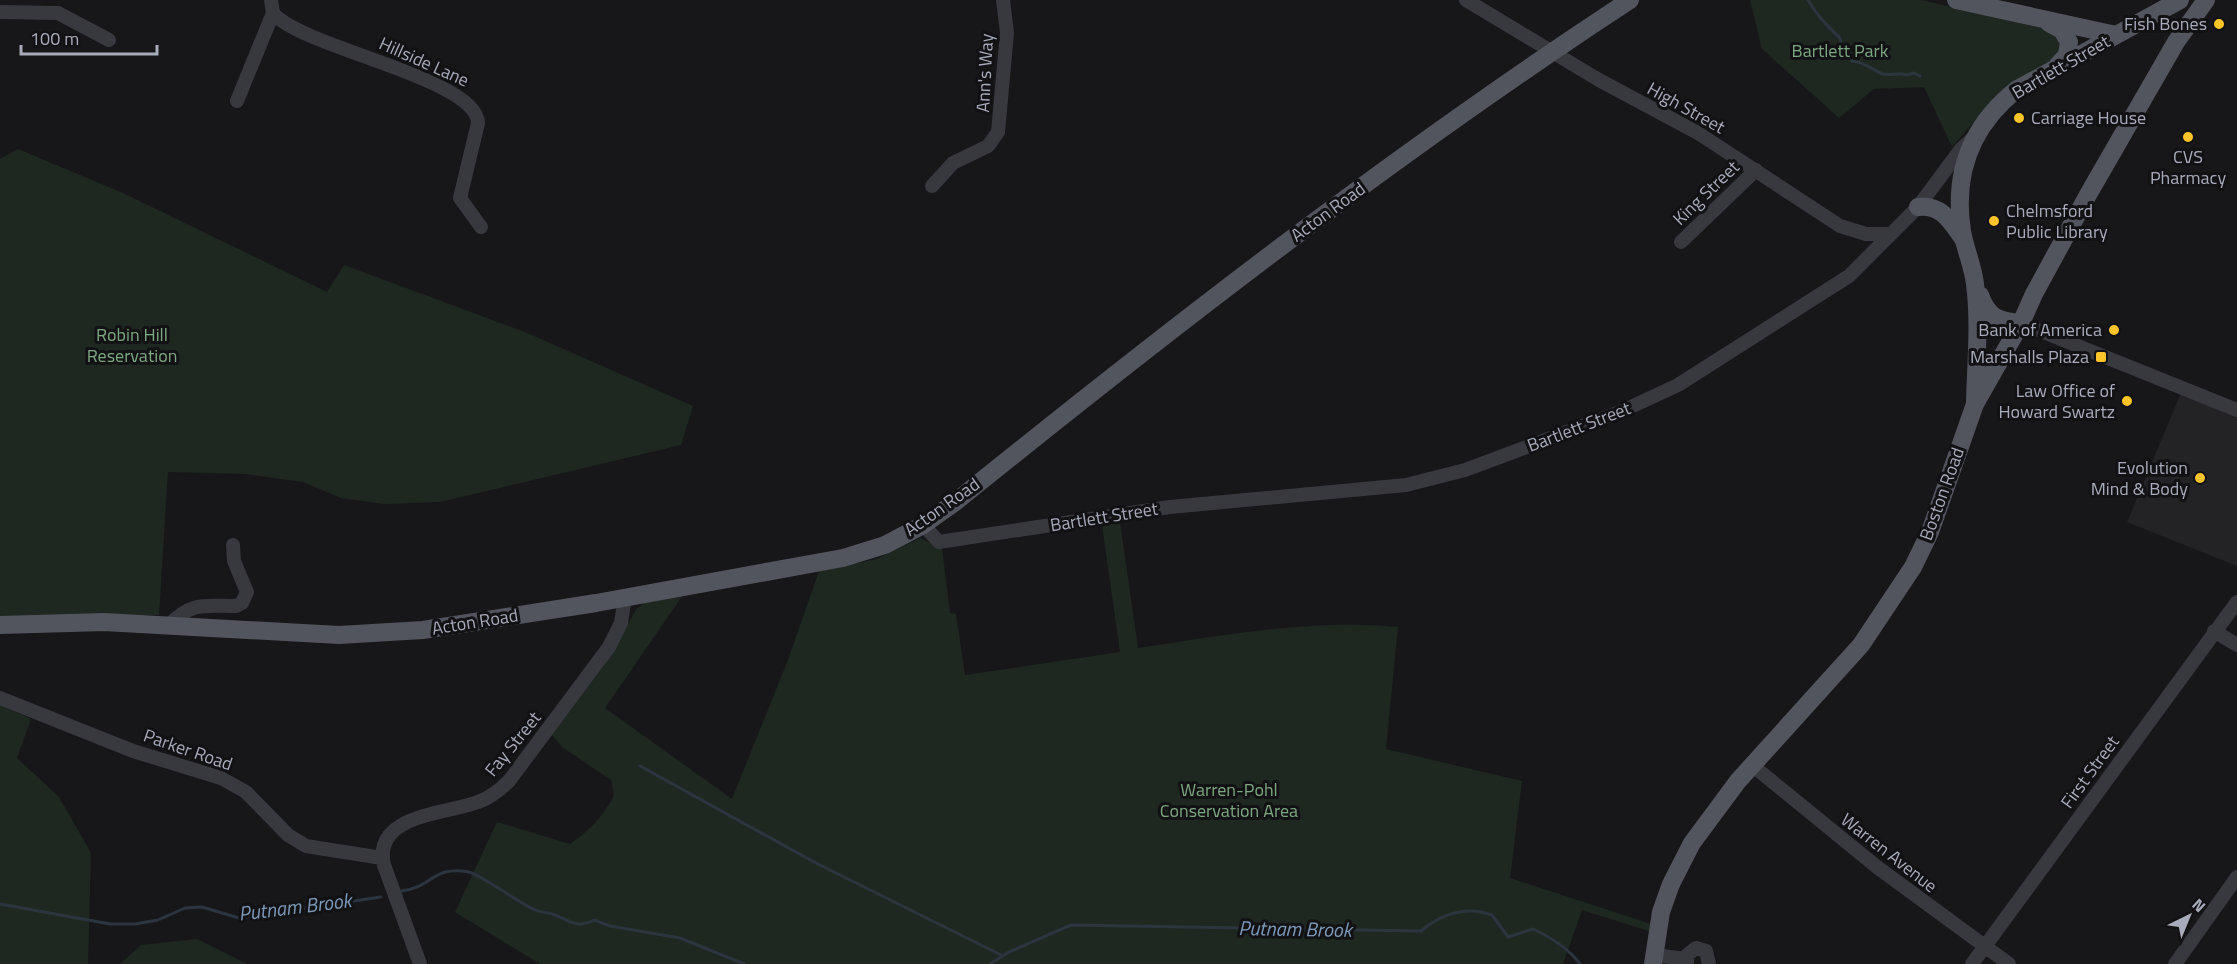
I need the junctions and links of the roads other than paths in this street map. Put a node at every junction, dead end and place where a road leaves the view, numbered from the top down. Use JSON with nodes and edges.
{"nodes":[{"id":1,"x":1003,"y":0,"type":"edge"},
{"id":2,"x":1466,"y":0,"type":"edge"},
{"id":3,"x":1630,"y":0,"type":"edge"},
{"id":4,"x":1956,"y":0,"type":"edge"},
{"id":5,"x":2180,"y":0,"type":"edge"},
{"id":6,"x":2206,"y":0,"type":"edge"},
{"id":7,"x":272,"y":6,"type":"edge"},
{"id":8,"x":0,"y":12,"type":"edge"},
{"id":9,"x":2159,"y":13,"type":"junction"},
{"id":10,"x":2048,"y":22,"type":"junction"},
{"id":11,"x":2116,"y":35,"type":"junction"},
{"id":12,"x":109,"y":40,"type":"dead end"},
{"id":13,"x":2176,"y":42,"type":"junction"},
{"id":14,"x":1554,"y":51,"type":"junction"},
{"id":15,"x":2056,"y":67,"type":"junction"},
{"id":16,"x":237,"y":101,"type":"dead end"},
{"id":17,"x":1972,"y":139,"type":"junction"},
{"id":18,"x":1756,"y":170,"type":"junction"},
{"id":19,"x":932,"y":186,"type":"dead end"},
{"id":20,"x":1918,"y":207,"type":"junction"},
{"id":21,"x":481,"y":227,"type":"dead end"},
{"id":22,"x":1891,"y":234,"type":"junction"},
{"id":23,"x":1964,"y":241,"type":"junction"},
{"id":24,"x":1681,"y":242,"type":"dead end"},
{"id":25,"x":1975,"y":282,"type":"junction"},
{"id":26,"x":2034,"y":294,"type":"junction"},
{"id":27,"x":1996,"y":319,"type":"junction"},
{"id":28,"x":2021,"y":323,"type":"junction"},
{"id":29,"x":1975,"y":404,"type":"junction"},
{"id":30,"x":2237,"y":410,"type":"edge"},
{"id":31,"x":923,"y":525,"type":"junction"},
{"id":32,"x":233,"y":545,"type":"dead end"},
{"id":33,"x":625,"y":597,"type":"junction"},
{"id":34,"x":2237,"y":602,"type":"edge"},
{"id":35,"x":0,"y":625,"type":"edge"},
{"id":36,"x":168,"y":626,"type":"junction"},
{"id":37,"x":2214,"y":631,"type":"junction"},
{"id":38,"x":2237,"y":645,"type":"edge"},
{"id":39,"x":0,"y":698,"type":"edge"},
{"id":40,"x":1752,"y":765,"type":"junction"},
{"id":41,"x":382,"y":858,"type":"junction"},
{"id":42,"x":2237,"y":878,"type":"edge"},
{"id":43,"x":1985,"y":947,"type":"junction"},
{"id":44,"x":1653,"y":960,"type":"edge"},
{"id":45,"x":1686,"y":961,"type":"edge"},
{"id":46,"x":420,"y":964,"type":"edge"},
{"id":47,"x":1709,"y":964,"type":"edge"},
{"id":48,"x":1972,"y":964,"type":"edge"},
{"id":49,"x":2009,"y":964,"type":"edge"},
{"id":50,"x":2175,"y":964,"type":"edge"}],
"edges":[{"from":1,"to":19,"type":"street","name":"Ann's Way"},
{"from":2,"to":14,"type":"street","name":"High Street"},
{"from":3,"to":14,"type":"main road","name":"Acton Road"},
{"from":4,"to":10,"type":"main road"},
{"from":5,"to":9,"type":"main road","name":"Bartlett Street"},
{"from":6,"to":13,"type":"main road","name":"Boston Road"},
{"from":7,"to":16,"type":"street"},
{"from":7,"to":21,"type":"street","name":"Hillside Lane"},
{"from":8,"to":12,"type":"street"},
{"from":9,"to":11,"type":"main road","name":"Bartlett Street"},
{"from":9,"to":13,"type":"main road"},
{"from":10,"to":11,"type":"main road"},
{"from":10,"to":15,"type":"main road"},
{"from":11,"to":15,"type":"main road","name":"Bartlett Street"},
{"from":13,"to":26,"type":"main road","name":"Boston Road"},
{"from":14,"to":18,"type":"street","name":"High Street"},
{"from":14,"to":31,"type":"main road","name":"Acton Road"},
{"from":15,"to":17,"type":"main road","name":"Bartlett Street"},
{"from":17,"to":20,"type":"street","name":"Bartlett Street"},
{"from":17,"to":23,"type":"main road"},
{"from":18,"to":22,"type":"street","name":"High Street"},
{"from":18,"to":24,"type":"street","name":"King Street"},
{"from":20,"to":22,"type":"street","name":"Bartlett Street"},
{"from":20,"to":23,"type":"main road"},
{"from":22,"to":31,"type":"street","name":"Bartlett Street"},
{"from":23,"to":25,"type":"main road"},
{"from":25,"to":27,"type":"main road"},
{"from":25,"to":29,"type":"main road"},
{"from":26,"to":27,"type":"main road"},
{"from":26,"to":28,"type":"main road","name":"Boston Road"},
{"from":27,"to":28,"type":"main road"},
{"from":28,"to":29,"type":"main road","name":"Boston Road"},
{"from":28,"to":30,"type":"street"},
{"from":29,"to":40,"type":"main road","name":"Boston Road"},
{"from":31,"to":33,"type":"main road","name":"Acton Road"},
{"from":32,"to":36,"type":"street"},
{"from":33,"to":36,"type":"main road","name":"Acton Road"},
{"from":33,"to":41,"type":"street","name":"Fay Street"},
{"from":34,"to":37,"type":"street","name":"First Street"},
{"from":35,"to":36,"type":"main road","name":"Acton Road"},
{"from":37,"to":38,"type":"street"},
{"from":37,"to":43,"type":"street","name":"First Street"},
{"from":39,"to":41,"type":"street","name":"Parker Road"},
{"from":40,"to":43,"type":"street","name":"Warren Avenue"},
{"from":40,"to":44,"type":"main road","name":"Boston Road"},
{"from":41,"to":46,"type":"street"},
{"from":42,"to":50,"type":"street"},
{"from":43,"to":48,"type":"street","name":"First Street"},
{"from":43,"to":49,"type":"street","name":"Warren Avenue"},
{"from":44,"to":45,"type":"street"},
{"from":45,"to":47,"type":"street"}]}
